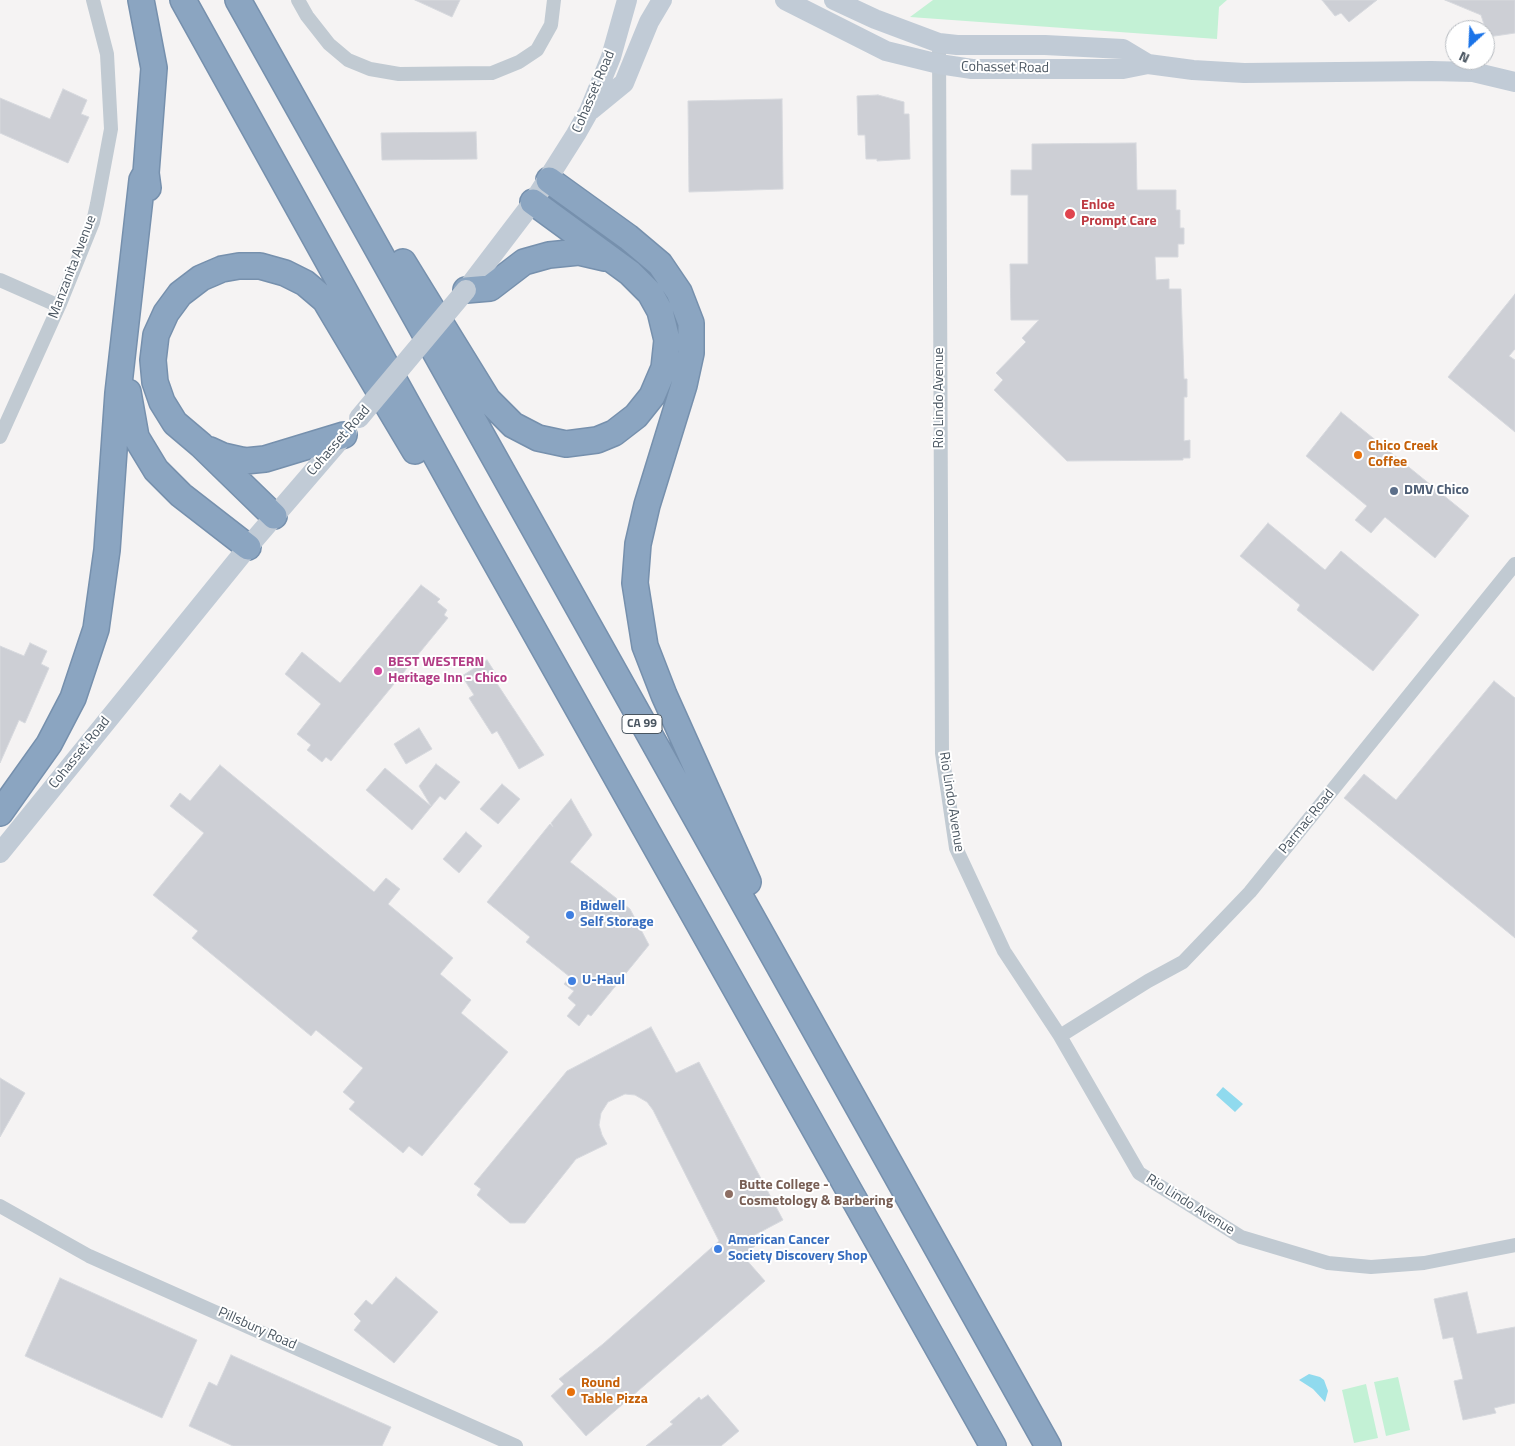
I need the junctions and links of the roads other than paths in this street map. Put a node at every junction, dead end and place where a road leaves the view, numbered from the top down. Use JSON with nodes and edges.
{"nodes":[{"id":1,"x":93,"y":0,"type":"edge"},
{"id":2,"x":141,"y":0,"type":"edge"},
{"id":3,"x":183,"y":0,"type":"edge"},
{"id":4,"x":238,"y":0,"type":"edge"},
{"id":5,"x":298,"y":0,"type":"edge"},
{"id":6,"x":554,"y":0,"type":"edge"},
{"id":7,"x":627,"y":0,"type":"edge"},
{"id":8,"x":662,"y":0,"type":"edge"},
{"id":9,"x":784,"y":0,"type":"edge"},
{"id":10,"x":834,"y":0,"type":"edge"},
{"id":11,"x":939,"y":43,"type":"junction"},
{"id":12,"x":939,"y":64,"type":"junction"},
{"id":13,"x":1148,"y":64,"type":"junction"},
{"id":14,"x":1515,"y":82,"type":"edge"},
{"id":15,"x":589,"y":111,"type":"junction"},
{"id":16,"x":330,"y":164,"type":"junction"},
{"id":17,"x":146,"y":173,"type":"junction"},
{"id":18,"x":549,"y":180,"type":"junction"},
{"id":19,"x":533,"y":202,"type":"junction"},
{"id":20,"x":612,"y":260,"type":"junction"},
{"id":21,"x":0,"y":280,"type":"edge"},
{"id":22,"x":466,"y":290,"type":"junction"},
{"id":23,"x":59,"y":306,"type":"junction"},
{"id":24,"x":351,"y":427,"type":"junction"},
{"id":25,"x":0,"y":437,"type":"edge"},
{"id":26,"x":201,"y":445,"type":"junction"},
{"id":27,"x":274,"y":516,"type":"junction"},
{"id":28,"x":248,"y":547,"type":"junction"},
{"id":29,"x":1515,"y":564,"type":"edge"},
{"id":30,"x":527,"y":617,"type":"junction"},
{"id":31,"x":0,"y":813,"type":"edge"},
{"id":32,"x":0,"y":853,"type":"edge"},
{"id":33,"x":754,"y":924,"type":"junction"},
{"id":34,"x":1060,"y":1036,"type":"junction"},
{"id":35,"x":0,"y":1206,"type":"edge"},
{"id":36,"x":1515,"y":1245,"type":"edge"},
{"id":37,"x":516,"y":1446,"type":"edge"},
{"id":38,"x":993,"y":1446,"type":"edge"},
{"id":39,"x":1048,"y":1446,"type":"edge"}],
"edges":[{"from":1,"to":23,"type":"street","name":"Manzanita Avenue"},
{"from":2,"to":17,"type":"highway"},
{"from":3,"to":30,"type":"highway"},
{"from":4,"to":16,"type":"highway","number":"CA 99"},
{"from":5,"to":6,"type":"street"},
{"from":7,"to":15,"type":"main road","name":"Cohasset Road"},
{"from":8,"to":15,"type":"main road"},
{"from":9,"to":12,"type":"main road","name":"Cohasset Road"},
{"from":10,"to":11,"type":"main road","name":"Cohasset Road"},
{"from":11,"to":12,"type":"street","name":"Rio Lindo Avenue"},
{"from":11,"to":13,"type":"main road","name":"Cohasset Road"},
{"from":12,"to":13,"type":"main road","name":"Cohasset Road"},
{"from":12,"to":34,"type":"street","name":"Rio Lindo Avenue"},
{"from":13,"to":14,"type":"main road","name":"Cohasset Road"},
{"from":15,"to":18,"type":"main road","name":"Cohasset Road"},
{"from":16,"to":20,"type":"highway"},
{"from":16,"to":33,"type":"highway","number":"CA 99"},
{"from":17,"to":28,"type":"highway"},
{"from":17,"to":31,"type":"highway"},
{"from":18,"to":19,"type":"main road","name":"Cohasset Road"},
{"from":18,"to":33,"type":"highway"},
{"from":19,"to":20,"type":"highway"},
{"from":19,"to":22,"type":"main road","name":"Cohasset Road"},
{"from":20,"to":22,"type":"highway"},
{"from":21,"to":23,"type":"street"},
{"from":22,"to":24,"type":"main road","name":"Cohasset Road","bridge":true},
{"from":23,"to":25,"type":"street","name":"Manzanita Avenue"},
{"from":24,"to":26,"type":"highway"},
{"from":24,"to":27,"type":"main road","name":"Cohasset Road"},
{"from":26,"to":27,"type":"highway"},
{"from":26,"to":30,"type":"highway"},
{"from":27,"to":28,"type":"main road","name":"Cohasset Road"},
{"from":28,"to":32,"type":"main road","name":"Cohasset Road"},
{"from":29,"to":34,"type":"street","name":"Parmac Road"},
{"from":30,"to":38,"type":"highway"},
{"from":33,"to":39,"type":"highway","number":"CA 99"},
{"from":34,"to":36,"type":"street","name":"Rio Lindo Avenue"},
{"from":35,"to":37,"type":"street","name":"Pillsbury Road"}]}
